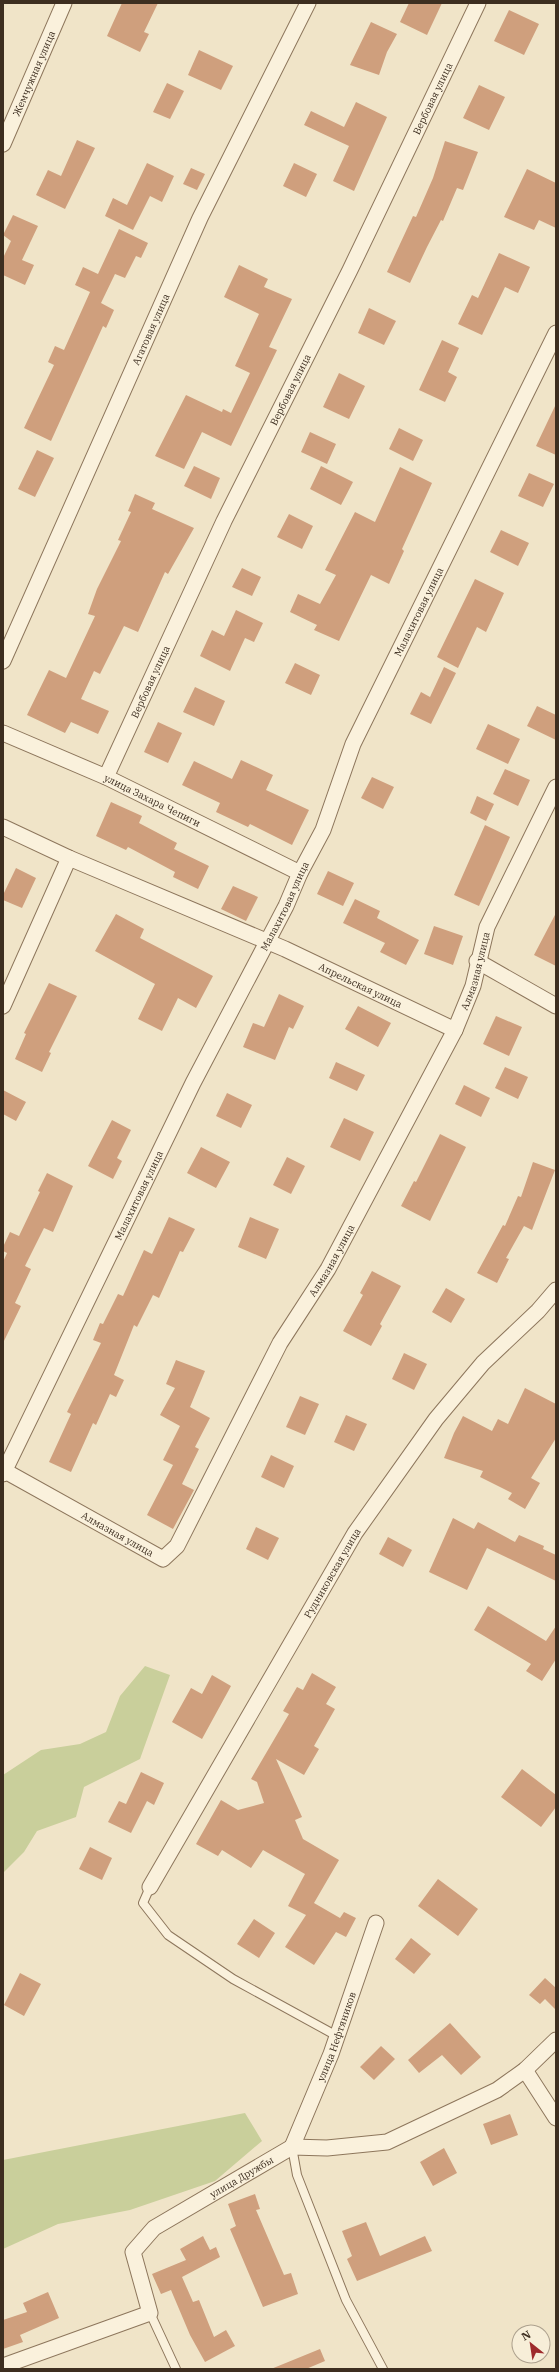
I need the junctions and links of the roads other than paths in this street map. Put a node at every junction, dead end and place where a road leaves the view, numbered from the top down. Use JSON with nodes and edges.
{"nodes":[{"id":1,"x":64,"y":3,"type":"edge"},
{"id":2,"x":308,"y":3,"type":"edge"},
{"id":3,"x":478,"y":3,"type":"edge"},
{"id":4,"x":3,"y":144,"type":"edge"},
{"id":5,"x":556,"y":333,"type":"edge"},
{"id":6,"x":3,"y":661,"type":"edge"},
{"id":7,"x":3,"y":733,"type":"edge"},
{"id":8,"x":106,"y":778,"type":"junction"},
{"id":9,"x":556,"y":787,"type":"edge"},
{"id":10,"x":3,"y":828,"type":"edge"},
{"id":11,"x":69,"y":858,"type":"junction"},
{"id":12,"x":300,"y":873,"type":"junction"},
{"id":13,"x":267,"y":941,"type":"junction"},
{"id":14,"x":478,"y":961,"type":"junction"},
{"id":15,"x":3,"y":1006,"type":"edge"},
{"id":16,"x":556,"y":1006,"type":"edge"},
{"id":17,"x":455,"y":1030,"type":"junction"},
{"id":18,"x":556,"y":1290,"type":"edge"},
{"id":19,"x":4,"y":1472,"type":"edge"},
{"id":20,"x":150,"y":1887,"type":"joint"},
{"id":21,"x":376,"y":1924,"type":"dead end"},
{"id":22,"x":337,"y":2036,"type":"junction"},
{"id":23,"x":556,"y":2040,"type":"edge"},
{"id":24,"x":526,"y":2070,"type":"junction"},
{"id":25,"x":556,"y":2118,"type":"edge"},
{"id":26,"x":292,"y":2147,"type":"junction"},
{"id":27,"x":150,"y":2313,"type":"junction"},
{"id":28,"x":3,"y":2366,"type":"edge"},
{"id":29,"x":176,"y":2369,"type":"edge"},
{"id":30,"x":383,"y":2369,"type":"edge"}],
"edges":[{"from":1,"to":4,"type":"street","name":"Жемчужная улица"},
{"from":2,"to":6,"type":"street","name":"Агатовая улица"},
{"from":3,"to":8,"type":"street","name":"Вербовая улица"},
{"from":5,"to":12,"type":"street","name":"Малахитовая улица"},
{"from":7,"to":8,"type":"street","name":"улица Захара Чепиги"},
{"from":8,"to":12,"type":"street","name":"улица Захара Чепиги"},
{"from":9,"to":14,"type":"street","name":"Алмазная улица"},
{"from":10,"to":11,"type":"street","name":"Апрельская улица"},
{"from":11,"to":13,"type":"street","name":"Апрельская улица"},
{"from":11,"to":15,"type":"street"},
{"from":12,"to":13,"type":"street","name":"Малахитовая улица"},
{"from":13,"to":17,"type":"street","name":"Апрельская улица"},
{"from":13,"to":19,"type":"street","name":"Малахитовая улица"},
{"from":14,"to":16,"type":"street"},
{"from":14,"to":17,"type":"street","name":"Алмазная улица"},
{"from":17,"to":19,"type":"street","name":"Алмазная улица"},
{"from":18,"to":20,"type":"street","name":"Рудниковская улица"},
{"from":20,"to":22,"type":"lane"},
{"from":21,"to":22,"type":"street","name":"улица Нефтяников"},
{"from":22,"to":26,"type":"street","name":"улица Нефтяников"},
{"from":23,"to":24,"type":"street"},
{"from":24,"to":25,"type":"street"},
{"from":24,"to":26,"type":"street"},
{"from":26,"to":27,"type":"street","name":"улица Дружбы"},
{"from":26,"to":30,"type":"lane"},
{"from":27,"to":28,"type":"street"},
{"from":27,"to":29,"type":"lane"}]}
